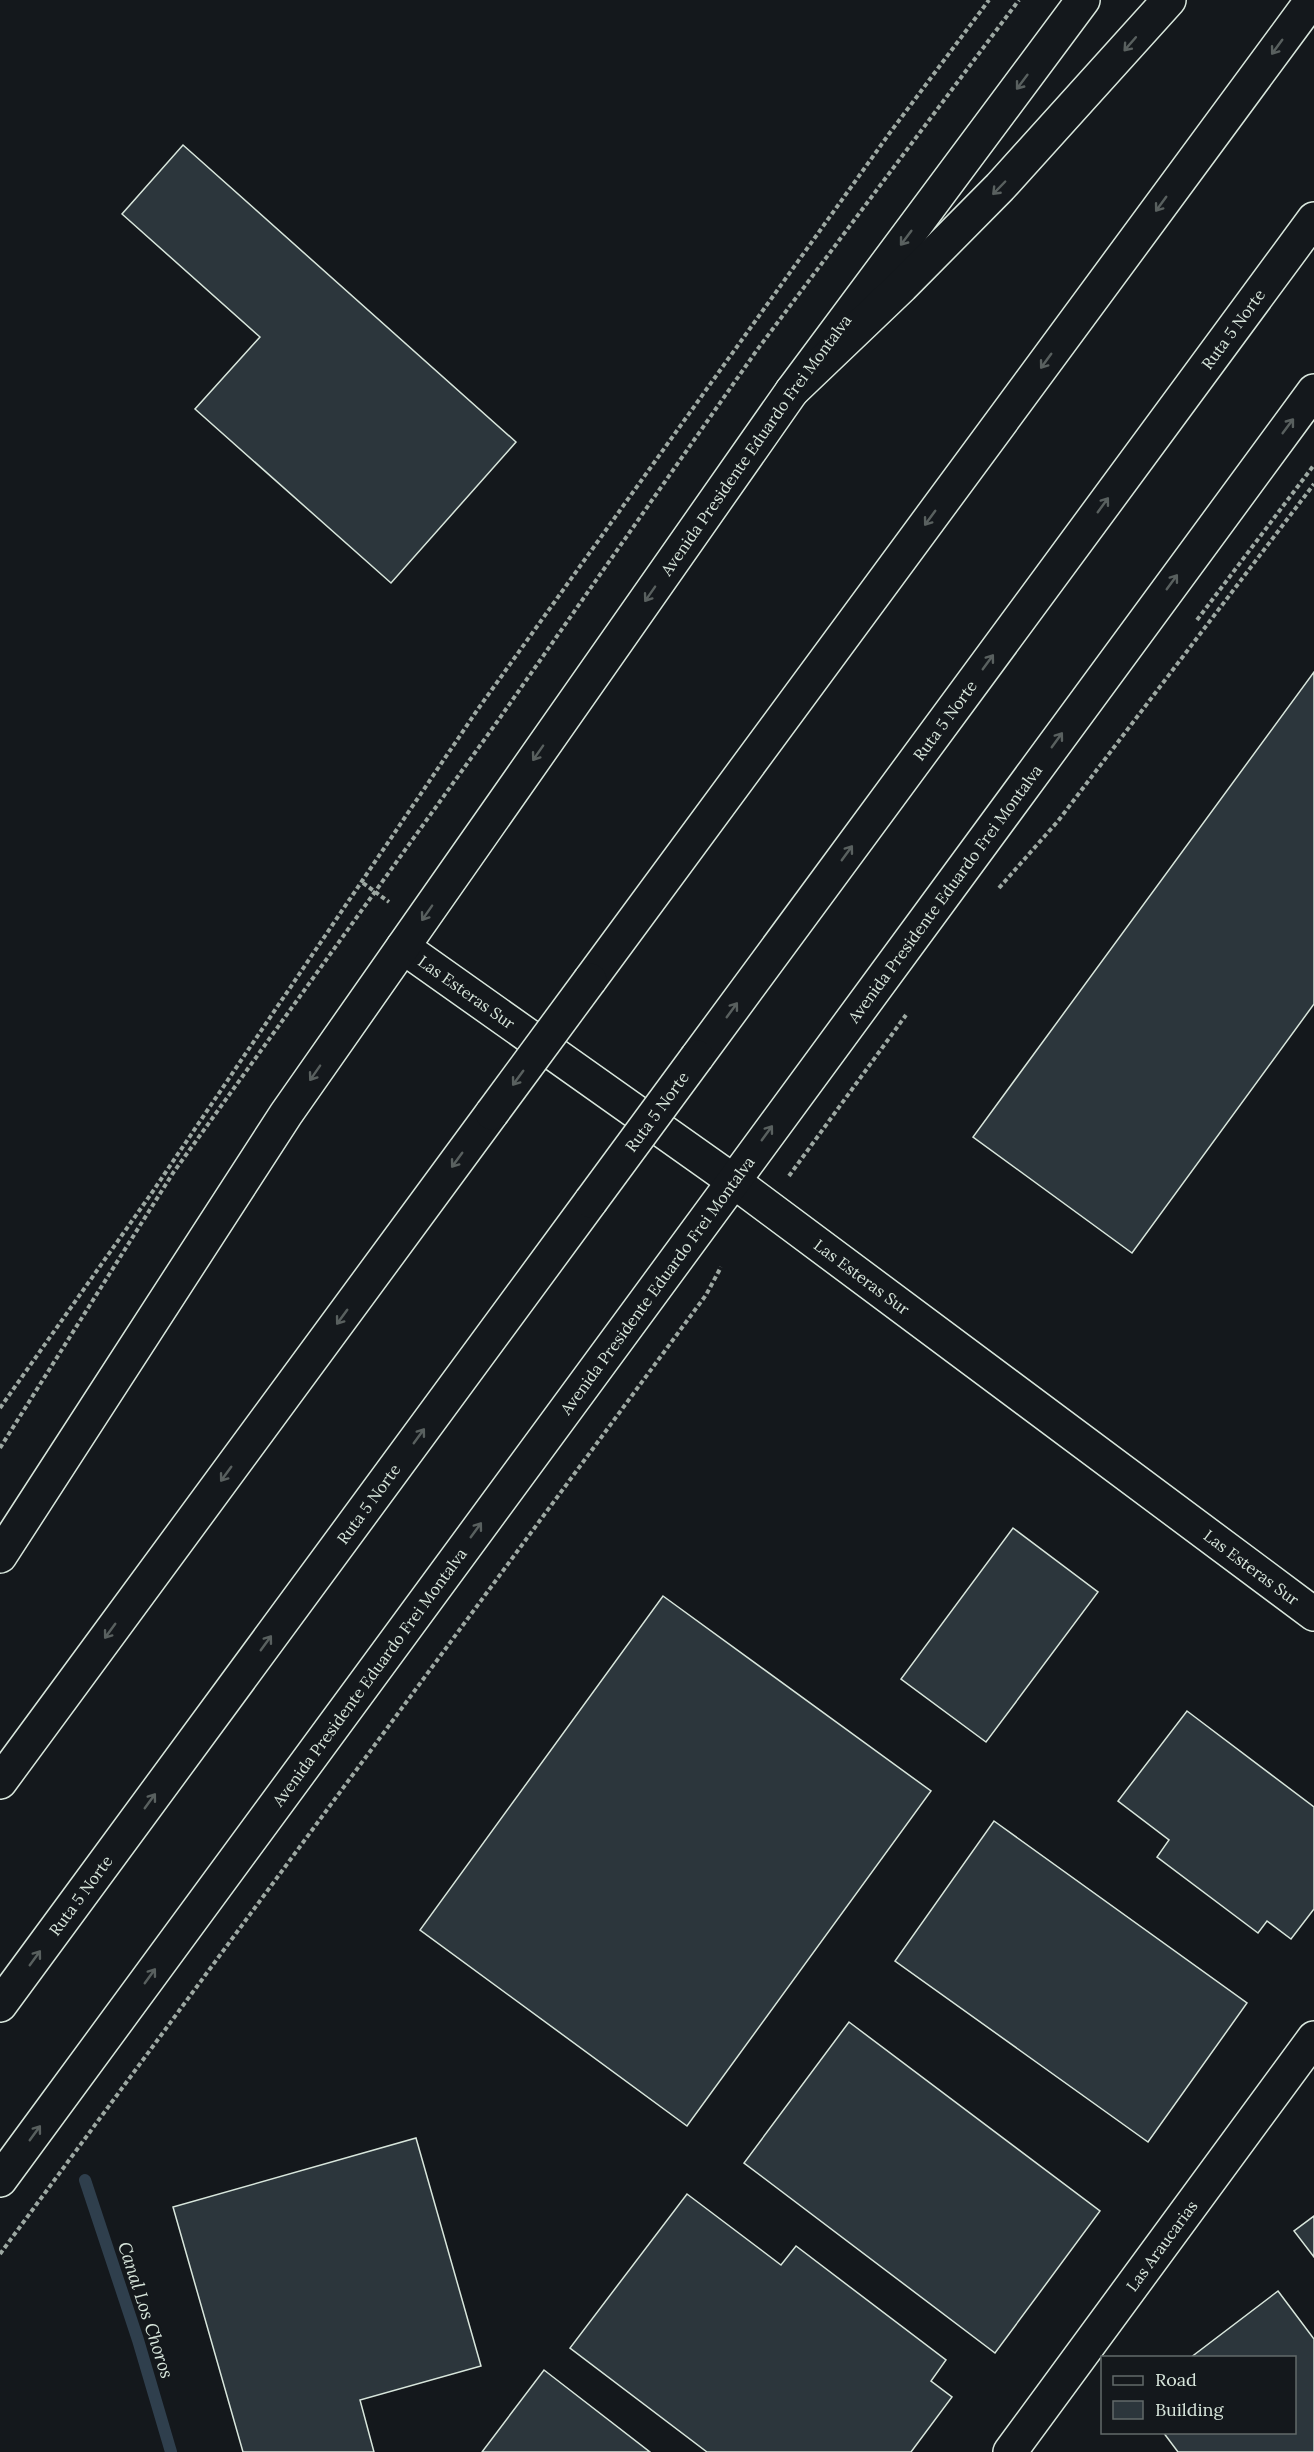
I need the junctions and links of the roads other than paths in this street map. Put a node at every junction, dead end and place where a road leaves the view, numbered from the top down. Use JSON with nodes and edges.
{"nodes":[{"id":1,"x":1083,"y":0,"type":"edge"},
{"id":2,"x":1169,"y":0,"type":"edge"},
{"id":3,"x":1312,"y":0,"type":"edge"},
{"id":4,"x":1314,"y":219,"type":"edge"},
{"id":5,"x":792,"y":391,"type":"junction"},
{"id":6,"x":1314,"y":391,"type":"edge"},
{"id":7,"x":403,"y":946,"type":"junction"},
{"id":8,"x":732,"y":1180,"type":"junction"},
{"id":9,"x":0,"y":1556,"type":"edge"},
{"id":10,"x":1314,"y":1614,"type":"edge"},
{"id":11,"x":0,"y":1782,"type":"edge"},
{"id":12,"x":0,"y":2005,"type":"edge"},
{"id":13,"x":1314,"y":2038,"type":"edge"},
{"id":14,"x":0,"y":2180,"type":"edge"},
{"id":15,"x":1010,"y":2452,"type":"edge"}],
"edges":[{"from":1,"to":5,"type":"main road","name":"Avenida Presidente Eduardo Frei Montalva","one_way":true},
{"from":2,"to":5,"type":"main road","one_way":true},
{"from":3,"to":11,"type":"main road","one_way":true,"bridge":true},
{"from":12,"to":4,"type":"main road","name":"Ruta 5 Norte","one_way":true,"bridge":true},
{"from":5,"to":7,"type":"main road","name":"Avenida Presidente Eduardo Frei Montalva","one_way":true},
{"from":8,"to":6,"type":"main road","name":"Avenida Presidente Eduardo Frei Montalva","one_way":true},
{"from":7,"to":8,"type":"main road","name":"Las Esteras Sur"},
{"from":7,"to":9,"type":"main road","name":"Avenida Presidente Eduardo Frei Montalva","one_way":true},
{"from":8,"to":10,"type":"main road","name":"Las Esteras Sur"},
{"from":14,"to":8,"type":"main road","name":"Avenida Presidente Eduardo Frei Montalva","one_way":true},
{"from":13,"to":15,"type":"main road","name":"Las Araucarias"}]}
